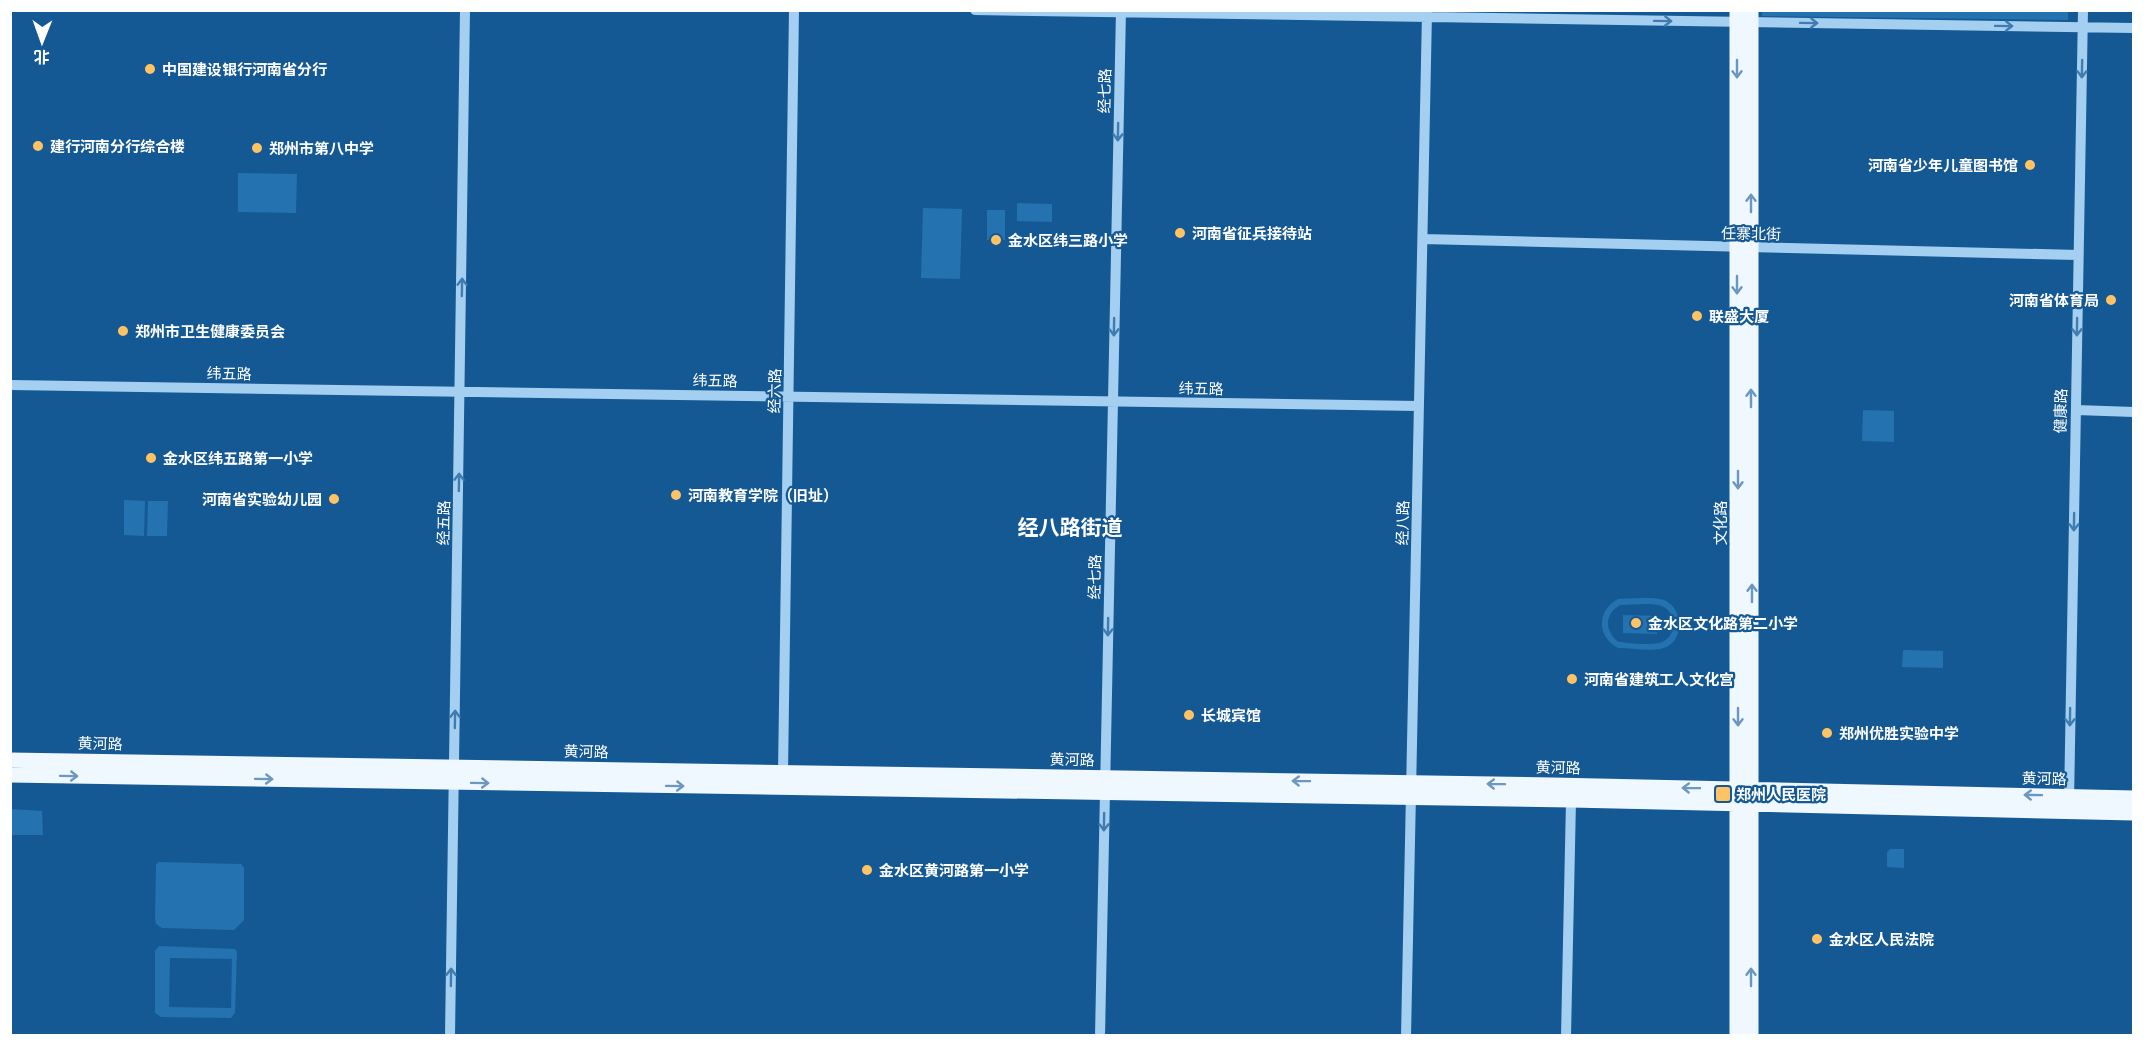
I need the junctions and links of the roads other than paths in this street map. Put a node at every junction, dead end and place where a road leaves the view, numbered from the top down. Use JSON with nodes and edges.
{"nodes":[{"id":1,"x":465,"y":10,"type":"edge"},
{"id":2,"x":794,"y":10,"type":"edge"},
{"id":3,"x":975,"y":10,"type":"edge"},
{"id":4,"x":2083,"y":10,"type":"edge"},
{"id":5,"x":1121,"y":12,"type":"edge"},
{"id":6,"x":1427,"y":14,"type":"edge"},
{"id":7,"x":1744,"y":16,"type":"edge"},
{"id":8,"x":2082,"y":28,"type":"junction"},
{"id":9,"x":2133,"y":28,"type":"edge"},
{"id":10,"x":1423,"y":239,"type":"junction"},
{"id":11,"x":1744,"y":248,"type":"junction"},
{"id":12,"x":2078,"y":255,"type":"junction"},
{"id":13,"x":10,"y":385,"type":"edge"},
{"id":14,"x":460,"y":391,"type":"junction"},
{"id":15,"x":789,"y":396,"type":"junction"},
{"id":16,"x":1113,"y":401,"type":"junction"},
{"id":17,"x":1419,"y":406,"type":"junction"},
{"id":18,"x":2076,"y":410,"type":"junction"},
{"id":19,"x":2133,"y":412,"type":"edge"},
{"id":20,"x":10,"y":760,"type":"edge"},
{"id":21,"x":783,"y":772,"type":"junction"},
{"id":22,"x":10,"y":775,"type":"edge"},
{"id":23,"x":455,"y":775,"type":"junction"},
{"id":24,"x":1105,"y":785,"type":"junction"},
{"id":25,"x":1411,"y":790,"type":"junction"},
{"id":26,"x":1744,"y":797,"type":"junction"},
{"id":27,"x":2133,"y":798,"type":"edge"},
{"id":28,"x":1571,"y":800,"type":"junction"},
{"id":29,"x":2068,"y":804,"type":"junction"},
{"id":30,"x":2133,"y":813,"type":"edge"},
{"id":31,"x":450,"y":1035,"type":"edge"},
{"id":32,"x":1100,"y":1035,"type":"edge"},
{"id":33,"x":1406,"y":1035,"type":"edge"},
{"id":34,"x":1566,"y":1035,"type":"edge"},
{"id":35,"x":1737,"y":1035,"type":"edge"},
{"id":36,"x":1751,"y":1035,"type":"edge"}],
"edges":[{"from":14,"to":1,"type":"street","name":"经五路","one_way":true},
{"from":2,"to":15,"type":"street","name":"经六路"},
{"from":3,"to":5,"type":"street"},
{"from":4,"to":8,"type":"street","name":"健康路"},
{"from":5,"to":6,"type":"street"},
{"from":5,"to":16,"type":"street","name":"经七路","one_way":true},
{"from":6,"to":7,"type":"street","one_way":true},
{"from":6,"to":10,"type":"street","name":"经八路"},
{"from":7,"to":8,"type":"street","one_way":true},
{"from":7,"to":11,"type":"main road"},
{"from":8,"to":9,"type":"street"},
{"from":8,"to":12,"type":"street","name":"健康路","one_way":true},
{"from":10,"to":11,"type":"street","name":"任寨北街"},
{"from":10,"to":17,"type":"street","name":"经八路"},
{"from":11,"to":12,"type":"street","name":"任寨北街"},
{"from":11,"to":26,"type":"main road"},
{"from":12,"to":18,"type":"street","name":"健康路","one_way":true},
{"from":13,"to":14,"type":"street","name":"纬五路"},
{"from":14,"to":15,"type":"street","name":"纬五路"},
{"from":23,"to":14,"type":"street","name":"经五路","one_way":true},
{"from":15,"to":16,"type":"street","name":"纬五路"},
{"from":15,"to":21,"type":"street","name":"经六路"},
{"from":16,"to":17,"type":"street","name":"纬五路"},
{"from":16,"to":24,"type":"street","name":"经七路","one_way":true},
{"from":17,"to":25,"type":"street","name":"经八路"},
{"from":18,"to":19,"type":"street"},
{"from":18,"to":29,"type":"street","name":"健康路","one_way":true},
{"from":20,"to":23,"type":"main road","name":"黄河路"},
{"from":21,"to":23,"type":"main road","name":"黄河路"},
{"from":21,"to":24,"type":"main road","name":"黄河路"},
{"from":22,"to":23,"type":"main road","name":"黄河路","one_way":true},
{"from":23,"to":24,"type":"main road","name":"黄河路","one_way":true},
{"from":31,"to":23,"type":"street","name":"经五路","one_way":true},
{"from":24,"to":25,"type":"main road","name":"黄河路"},
{"from":24,"to":32,"type":"street","name":"经七路","one_way":true},
{"from":26,"to":25,"type":"main road","name":"黄河路","one_way":true},
{"from":25,"to":28,"type":"main road","name":"黄河路"},
{"from":25,"to":33,"type":"street","name":"经八路"},
{"from":26,"to":28,"type":"main road","name":"黄河路"},
{"from":26,"to":29,"type":"main road","name":"黄河路"},
{"from":26,"to":35,"type":"main road"},
{"from":36,"to":26,"type":"main road","one_way":true},
{"from":27,"to":29,"type":"main road","name":"黄河路"},
{"from":28,"to":34,"type":"street"},
{"from":29,"to":30,"type":"main road","name":"黄河路"}]}
